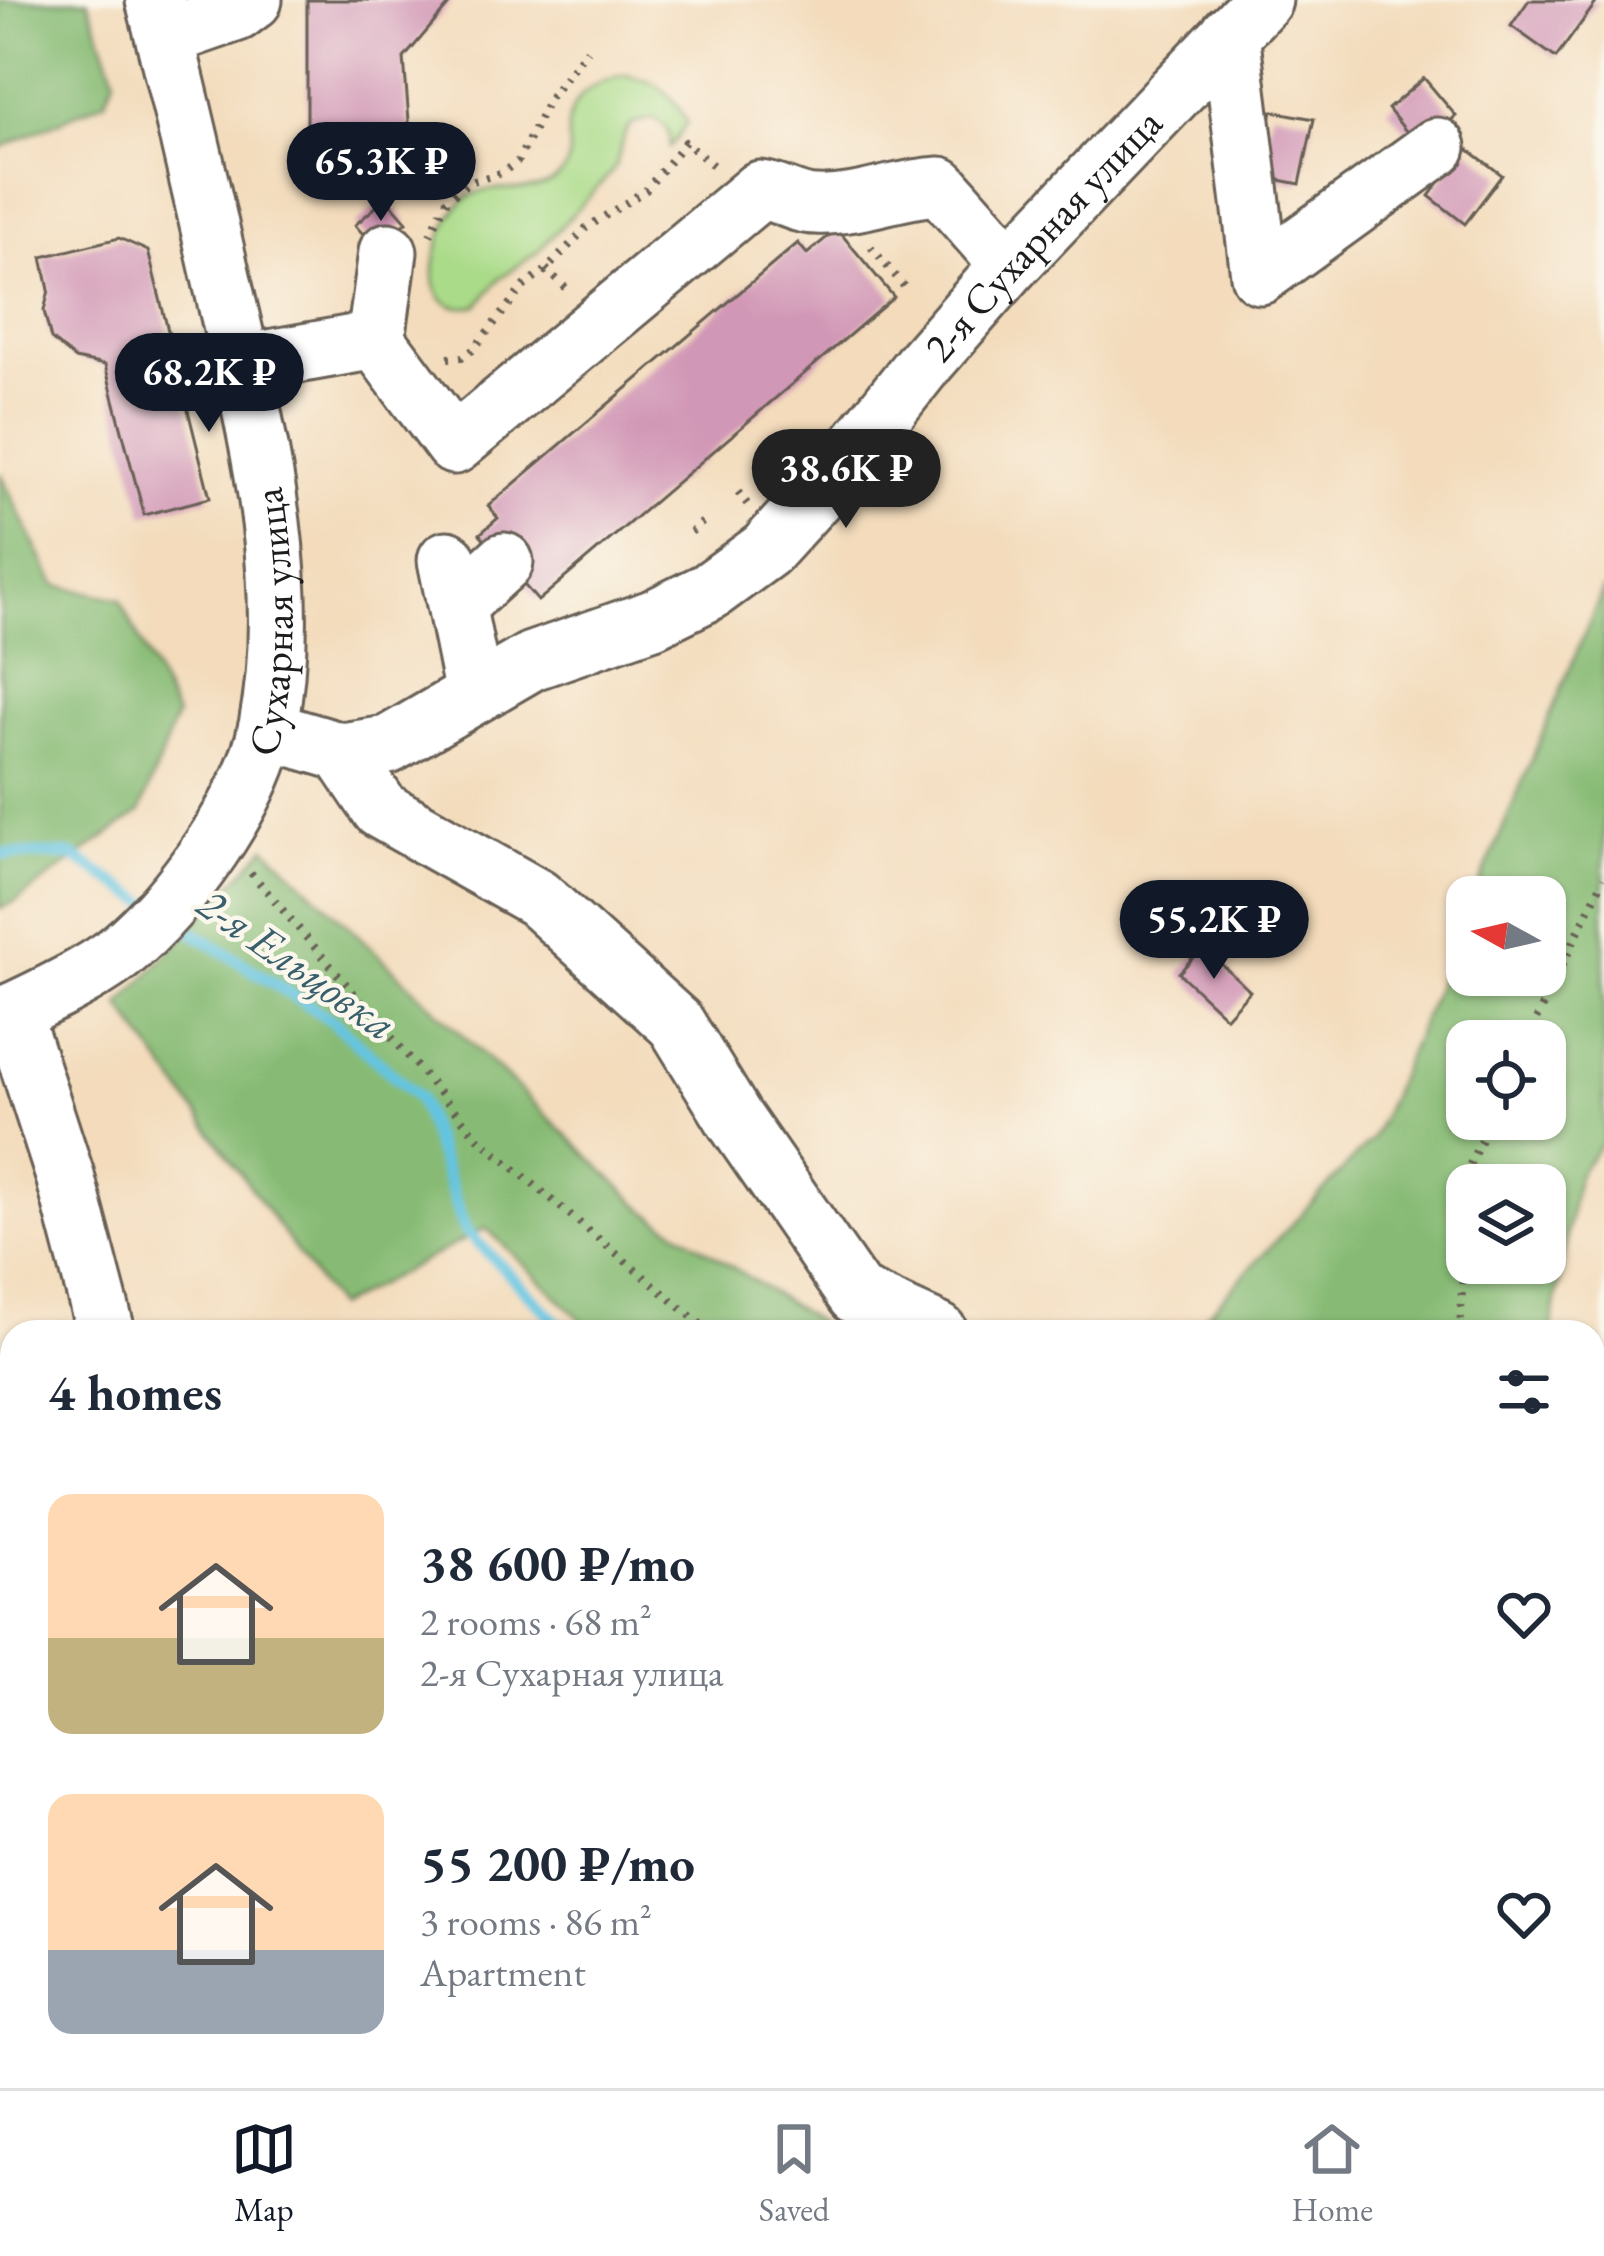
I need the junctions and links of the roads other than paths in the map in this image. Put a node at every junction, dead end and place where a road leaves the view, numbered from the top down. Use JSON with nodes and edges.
{"nodes":[{"id":1,"x":253,"y":0,"type":"edge"},
{"id":2,"x":1246,"y":17,"type":"edge"},
{"id":3,"x":160,"y":19,"type":"edge"},
{"id":4,"x":1437,"y":147,"type":"dead end"},
{"id":5,"x":407,"y":251,"type":"road end"},
{"id":6,"x":1010,"y":266,"type":"junction"},
{"id":7,"x":376,"y":340,"type":"junction"},
{"id":8,"x":242,"y":364,"type":"junction"},
{"id":9,"x":504,"y":562,"type":"dead end"},
{"id":10,"x":474,"y":693,"type":"junction"},
{"id":11,"x":267,"y":730,"type":"junction"},
{"id":12,"x":342,"y":752,"type":"junction"},
{"id":13,"x":6,"y":1015,"type":"edge"},
{"id":14,"x":103,"y":1320,"type":"edge"},
{"id":15,"x":912,"y":1320,"type":"edge"}],
"edges":[{"from":1,"to":3,"type":"street"},
{"from":2,"to":4,"type":"street"},
{"from":2,"to":6,"type":"street","name":"2-я Сухарная улица"},
{"from":3,"to":8,"type":"street","name":"Сухарная улица"},
{"from":5,"to":7,"type":"street"},
{"from":6,"to":7,"type":"street"},
{"from":6,"to":10,"type":"street","name":"2-я Сухарная улица"},
{"from":7,"to":8,"type":"street"},
{"from":8,"to":11,"type":"street","name":"Сухарная улица"},
{"from":9,"to":10,"type":"street"},
{"from":10,"to":12,"type":"street","name":"2-я Сухарная улица"},
{"from":11,"to":12,"type":"street","name":"2-я Сухарная улица"},
{"from":11,"to":13,"type":"street","name":"Сухарная улица"},
{"from":12,"to":15,"type":"street"},
{"from":13,"to":14,"type":"street"}]}
